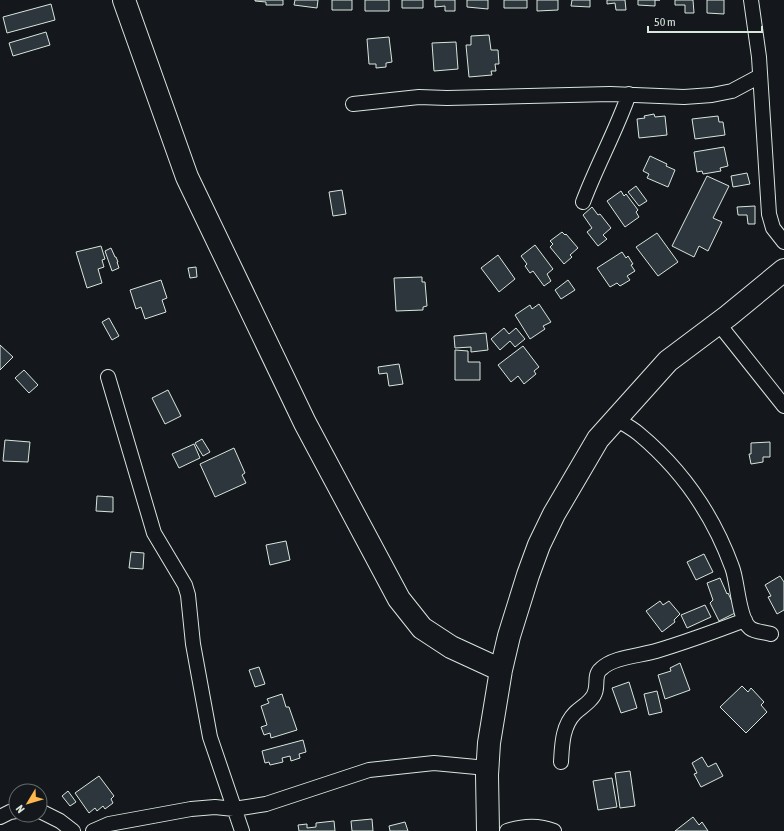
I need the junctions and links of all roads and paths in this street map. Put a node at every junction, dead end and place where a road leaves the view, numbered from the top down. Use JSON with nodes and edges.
{"nodes":[{"id":1,"x":124,"y":0,"type":"edge"},
{"id":2,"x":751,"y":0,"type":"edge"},
{"id":3,"x":760,"y":76,"type":"junction"},
{"id":4,"x":629,"y":94,"type":"junction"},
{"id":5,"x":354,"y":104,"type":"dead end"},
{"id":6,"x":583,"y":202,"type":"dead end"},
{"id":7,"x":784,"y":242,"type":"edge"},
{"id":8,"x":784,"y":270,"type":"edge"},
{"id":9,"x":718,"y":323,"type":"junction"},
{"id":10,"x":108,"y":377,"type":"dead end"},
{"id":11,"x":784,"y":406,"type":"edge"},
{"id":12,"x":616,"y":419,"type":"junction"},
{"id":13,"x":745,"y":620,"type":"junction"},
{"id":14,"x":771,"y":634,"type":"dead end"},
{"id":15,"x":501,"y":670,"type":"junction"},
{"id":16,"x":561,"y":762,"type":"dead end"},
{"id":17,"x":487,"y":768,"type":"junction"},
{"id":18,"x":234,"y":809,"type":"junction"},
{"id":19,"x":48,"y":815,"type":"edge"},
{"id":20,"x":73,"y":831,"type":"edge"},
{"id":21,"x":93,"y":831,"type":"edge"},
{"id":22,"x":242,"y":831,"type":"edge"},
{"id":23,"x":488,"y":831,"type":"edge"},
{"id":24,"x":507,"y":831,"type":"edge"},
{"id":25,"x":554,"y":831,"type":"edge"}],
"edges":[{"from":1,"to":15,"type":"main road"},
{"from":2,"to":3,"type":"street"},
{"from":3,"to":4,"type":"street"},
{"from":3,"to":7,"type":"street"},
{"from":4,"to":5,"type":"street"},
{"from":4,"to":6,"type":"street"},
{"from":8,"to":9,"type":"main road"},
{"from":9,"to":11,"type":"street"},
{"from":9,"to":12,"type":"main road"},
{"from":10,"to":18,"type":"street"},
{"from":12,"to":13,"type":"street"},
{"from":12,"to":15,"type":"main road"},
{"from":13,"to":14,"type":"street"},
{"from":13,"to":16,"type":"street"},
{"from":15,"to":17,"type":"main road"},
{"from":17,"to":18,"type":"street"},
{"from":17,"to":23,"type":"main road"},
{"from":18,"to":21,"type":"street"},
{"from":18,"to":22,"type":"street"},
{"from":19,"to":20,"type":"street"},
{"from":24,"to":25,"type":"street"}]}
